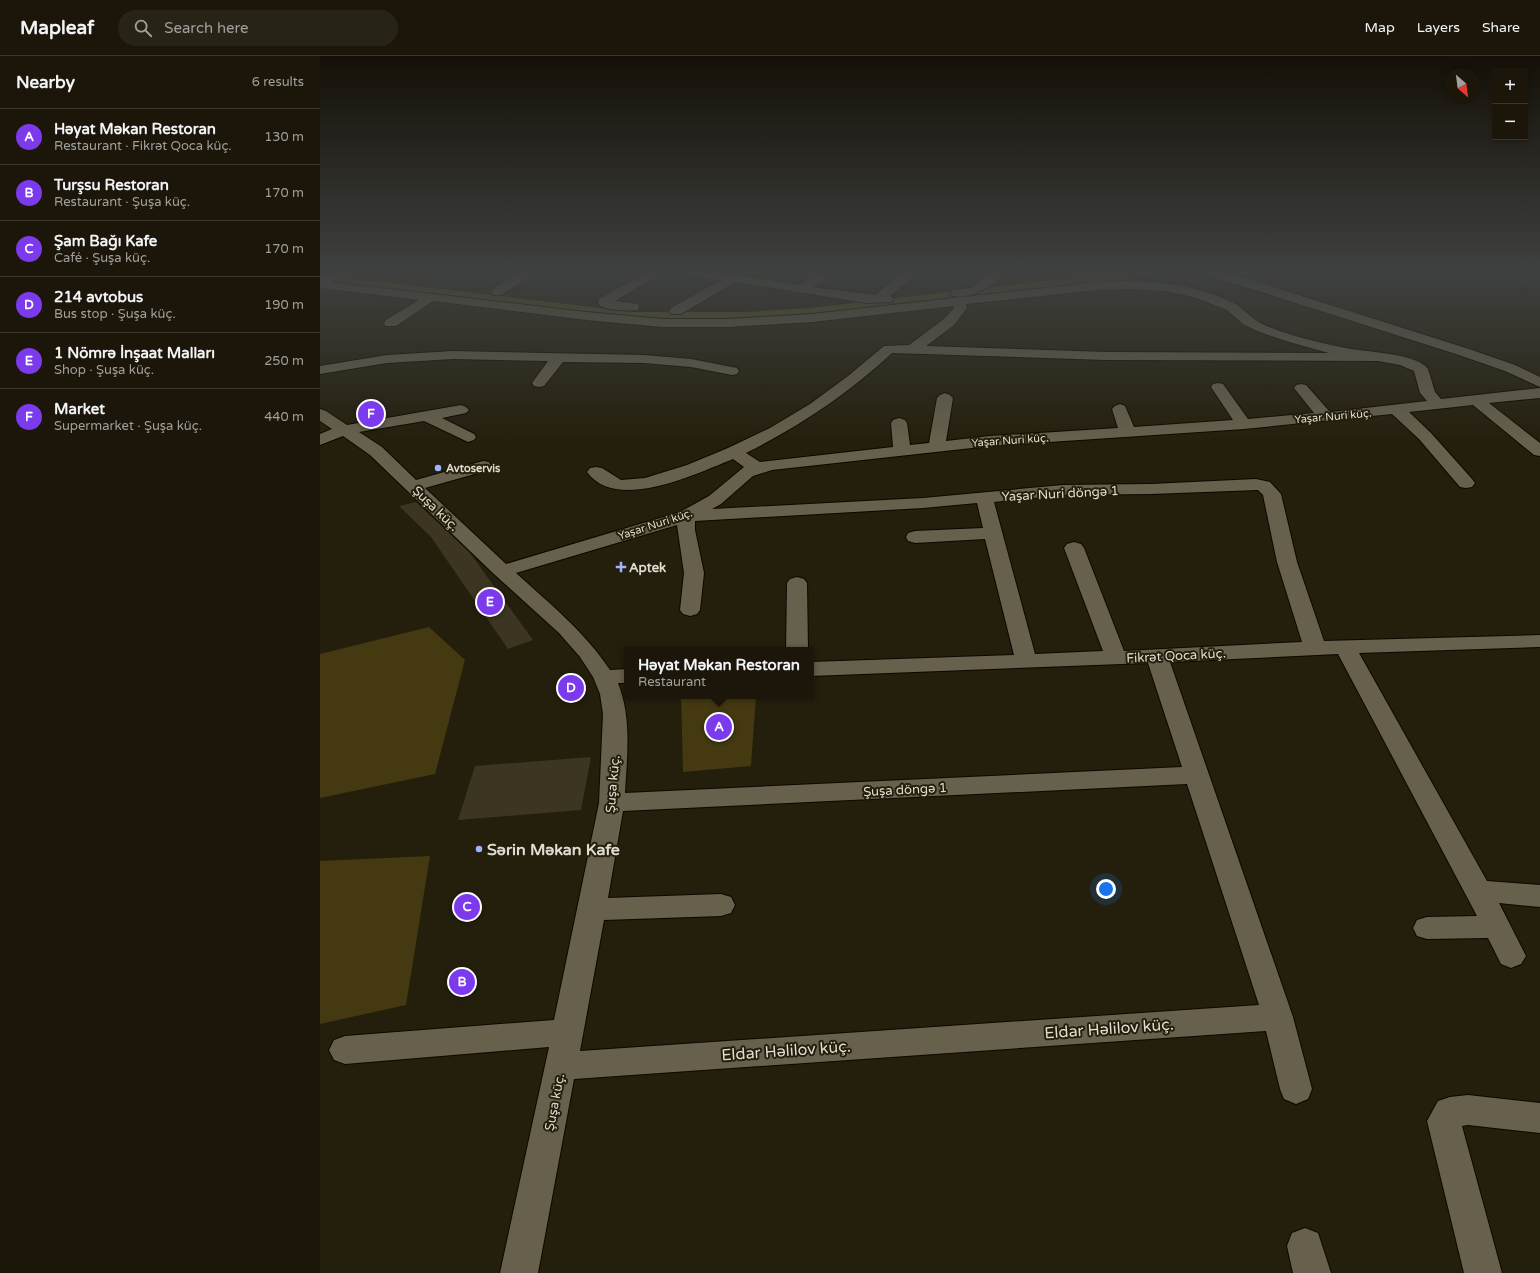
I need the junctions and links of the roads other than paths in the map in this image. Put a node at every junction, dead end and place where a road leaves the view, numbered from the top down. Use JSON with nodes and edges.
{"nodes":[{"id":1,"x":942,"y":328,"type":"edge"},
{"id":2,"x":1263,"y":328,"type":"edge"},
{"id":3,"x":1388,"y":328,"type":"edge"},
{"id":4,"x":912,"y":350,"type":"junction"},
{"id":5,"x":1368,"y":356,"type":"junction"},
{"id":6,"x":559,"y":357,"type":"junction"},
{"id":7,"x":320,"y":370,"type":"edge"},
{"id":8,"x":732,"y":370,"type":"dead end"},
{"id":9,"x":539,"y":383,"type":"dead end"},
{"id":10,"x":1540,"y":383,"type":"edge"},
{"id":11,"x":1218,"y":387,"type":"dead end"},
{"id":12,"x":1301,"y":388,"type":"dead end"},
{"id":13,"x":1540,"y":393,"type":"edge"},
{"id":14,"x":945,"y":398,"type":"dead end"},
{"id":15,"x":1477,"y":401,"type":"junction"},
{"id":16,"x":1438,"y":405,"type":"junction"},
{"id":17,"x":461,"y":410,"type":"dead end"},
{"id":18,"x":1120,"y":410,"type":"dead end"},
{"id":19,"x":1397,"y":410,"type":"junction"},
{"id":20,"x":320,"y":414,"type":"edge"},
{"id":21,"x":426,"y":416,"type":"junction"},
{"id":22,"x":1326,"y":417,"type":"junction"},
{"id":23,"x":899,"y":423,"type":"dead end"},
{"id":24,"x":1244,"y":424,"type":"junction"},
{"id":25,"x":344,"y":430,"type":"junction"},
{"id":26,"x":1128,"y":432,"type":"junction"},
{"id":27,"x":468,"y":437,"type":"dead end"},
{"id":28,"x":320,"y":440,"type":"edge"},
{"id":29,"x":937,"y":446,"type":"junction"},
{"id":30,"x":902,"y":450,"type":"junction"},
{"id":31,"x":1540,"y":451,"type":"edge"},
{"id":32,"x":734,"y":452,"type":"junction"},
{"id":33,"x":483,"y":466,"type":"dead end"},
{"id":34,"x":757,"y":468,"type":"junction"},
{"id":35,"x":596,"y":472,"type":"dead end"},
{"id":36,"x":1466,"y":483,"type":"dead end"},
{"id":37,"x":414,"y":486,"type":"junction"},
{"id":38,"x":984,"y":497,"type":"junction"},
{"id":39,"x":686,"y":516,"type":"junction"},
{"id":40,"x":994,"y":533,"type":"junction"},
{"id":41,"x":915,"y":537,"type":"dead end"},
{"id":42,"x":1074,"y":548,"type":"dead end"},
{"id":43,"x":502,"y":571,"type":"junction"},
{"id":44,"x":797,"y":583,"type":"dead end"},
{"id":45,"x":690,"y":610,"type":"dead end"},
{"id":46,"x":1538,"y":644,"type":"edge"},
{"id":47,"x":797,"y":647,"type":"edge"},
{"id":48,"x":1345,"y":647,"type":"junction"},
{"id":49,"x":1315,"y":648,"type":"junction"},
{"id":50,"x":1157,"y":656,"type":"junction"},
{"id":51,"x":1116,"y":658,"type":"junction"},
{"id":52,"x":1026,"y":660,"type":"junction"},
{"id":53,"x":814,"y":669,"type":"edge"},
{"id":54,"x":615,"y":677,"type":"edge"},
{"id":55,"x":1198,"y":775,"type":"junction"},
{"id":56,"x":612,"y":803,"type":"junction"},
{"id":57,"x":1479,"y":891,"type":"junction"},
{"id":58,"x":1540,"y":896,"type":"edge"},
{"id":59,"x":721,"y":905,"type":"dead end"},
{"id":60,"x":592,"y":910,"type":"junction"},
{"id":61,"x":1496,"y":927,"type":"junction"},
{"id":62,"x":1427,"y":928,"type":"dead end"},
{"id":63,"x":1511,"y":956,"type":"dead end"},
{"id":64,"x":1278,"y":1017,"type":"junction"},
{"id":65,"x":568,"y":1032,"type":"junction"},
{"id":66,"x":345,"y":1050,"type":"dead end"},
{"id":67,"x":561,"y":1066,"type":"junction"},
{"id":68,"x":1296,"y":1089,"type":"dead end"},
{"id":69,"x":1540,"y":1118,"type":"edge"},
{"id":70,"x":520,"y":1273,"type":"edge"},
{"id":71,"x":1483,"y":1273,"type":"edge"}],
"edges":[{"from":1,"to":4,"type":"street"},
{"from":2,"to":5,"type":"street"},
{"from":3,"to":10,"type":"street"},
{"from":4,"to":5,"type":"street"},
{"from":4,"to":32,"type":"street"},
{"from":5,"to":16,"type":"street"},
{"from":6,"to":7,"type":"street"},
{"from":6,"to":8,"type":"street"},
{"from":6,"to":9,"type":"street"},
{"from":11,"to":24,"type":"street"},
{"from":12,"to":22,"type":"street"},
{"from":13,"to":15,"type":"street","name":"Yaşar Nuri küç."},
{"from":14,"to":29,"type":"street"},
{"from":15,"to":16,"type":"street","name":"Yaşar Nuri küç."},
{"from":15,"to":31,"type":"street"},
{"from":16,"to":19,"type":"street","name":"Yaşar Nuri küç."},
{"from":17,"to":21,"type":"street"},
{"from":18,"to":26,"type":"street"},
{"from":19,"to":22,"type":"street","name":"Yaşar Nuri küç."},
{"from":19,"to":36,"type":"street"},
{"from":20,"to":25,"type":"street","name":"Şuşa küç."},
{"from":21,"to":25,"type":"street"},
{"from":21,"to":27,"type":"street"},
{"from":22,"to":24,"type":"street","name":"Yaşar Nuri küç."},
{"from":23,"to":30,"type":"street"},
{"from":24,"to":26,"type":"street","name":"Yaşar Nuri küç."},
{"from":25,"to":28,"type":"street"},
{"from":25,"to":37,"type":"street","name":"Şuşa küç."},
{"from":26,"to":29,"type":"street","name":"Yaşar Nuri küç."},
{"from":29,"to":30,"type":"street","name":"Yaşar Nuri küç."},
{"from":30,"to":34,"type":"street","name":"Yaşar Nuri küç."},
{"from":32,"to":34,"type":"street"},
{"from":32,"to":35,"type":"street"},
{"from":33,"to":37,"type":"street"},
{"from":34,"to":39,"type":"street","name":"Yaşar Nuri küç."},
{"from":37,"to":43,"type":"street","name":"Şuşa küç."},
{"from":38,"to":39,"type":"street","name":"Yaşar Nuri döngə 1"},
{"from":38,"to":40,"type":"street"},
{"from":38,"to":49,"type":"street","name":"Yaşar Nuri döngə 1"},
{"from":39,"to":43,"type":"street","name":"Yaşar Nuri küç."},
{"from":39,"to":45,"type":"street"},
{"from":40,"to":41,"type":"street"},
{"from":40,"to":52,"type":"street"},
{"from":42,"to":51,"type":"street"},
{"from":43,"to":54,"type":"street","name":"Şuşa küç."},
{"from":44,"to":47,"type":"street"},
{"from":46,"to":48,"type":"street","name":"Fikrət Qoca küç."},
{"from":48,"to":49,"type":"street","name":"Fikrət Qoca küç."},
{"from":48,"to":57,"type":"street"},
{"from":49,"to":50,"type":"street","name":"Fikrət Qoca küç."},
{"from":50,"to":51,"type":"street","name":"Fikrət Qoca küç."},
{"from":50,"to":55,"type":"street"},
{"from":51,"to":52,"type":"street","name":"Fikrət Qoca küç."},
{"from":52,"to":53,"type":"street","name":"Fikrət Qoca küç."},
{"from":54,"to":56,"type":"street","name":"Şuşa küç."},
{"from":55,"to":56,"type":"street","name":"Şuşa döngə 1"},
{"from":55,"to":64,"type":"street"},
{"from":56,"to":60,"type":"street","name":"Şuşa küç."},
{"from":57,"to":58,"type":"street"},
{"from":57,"to":61,"type":"street"},
{"from":59,"to":60,"type":"street"},
{"from":60,"to":65,"type":"street","name":"Şuşa küç."},
{"from":61,"to":62,"type":"street"},
{"from":61,"to":63,"type":"street"},
{"from":64,"to":67,"type":"street","name":"Eldar Həlilov küç."},
{"from":64,"to":68,"type":"street"},
{"from":65,"to":66,"type":"street"},
{"from":65,"to":67,"type":"street","name":"Şuşa küç."},
{"from":67,"to":70,"type":"street","name":"Şuşa küç."},
{"from":69,"to":71,"type":"street"}]}
